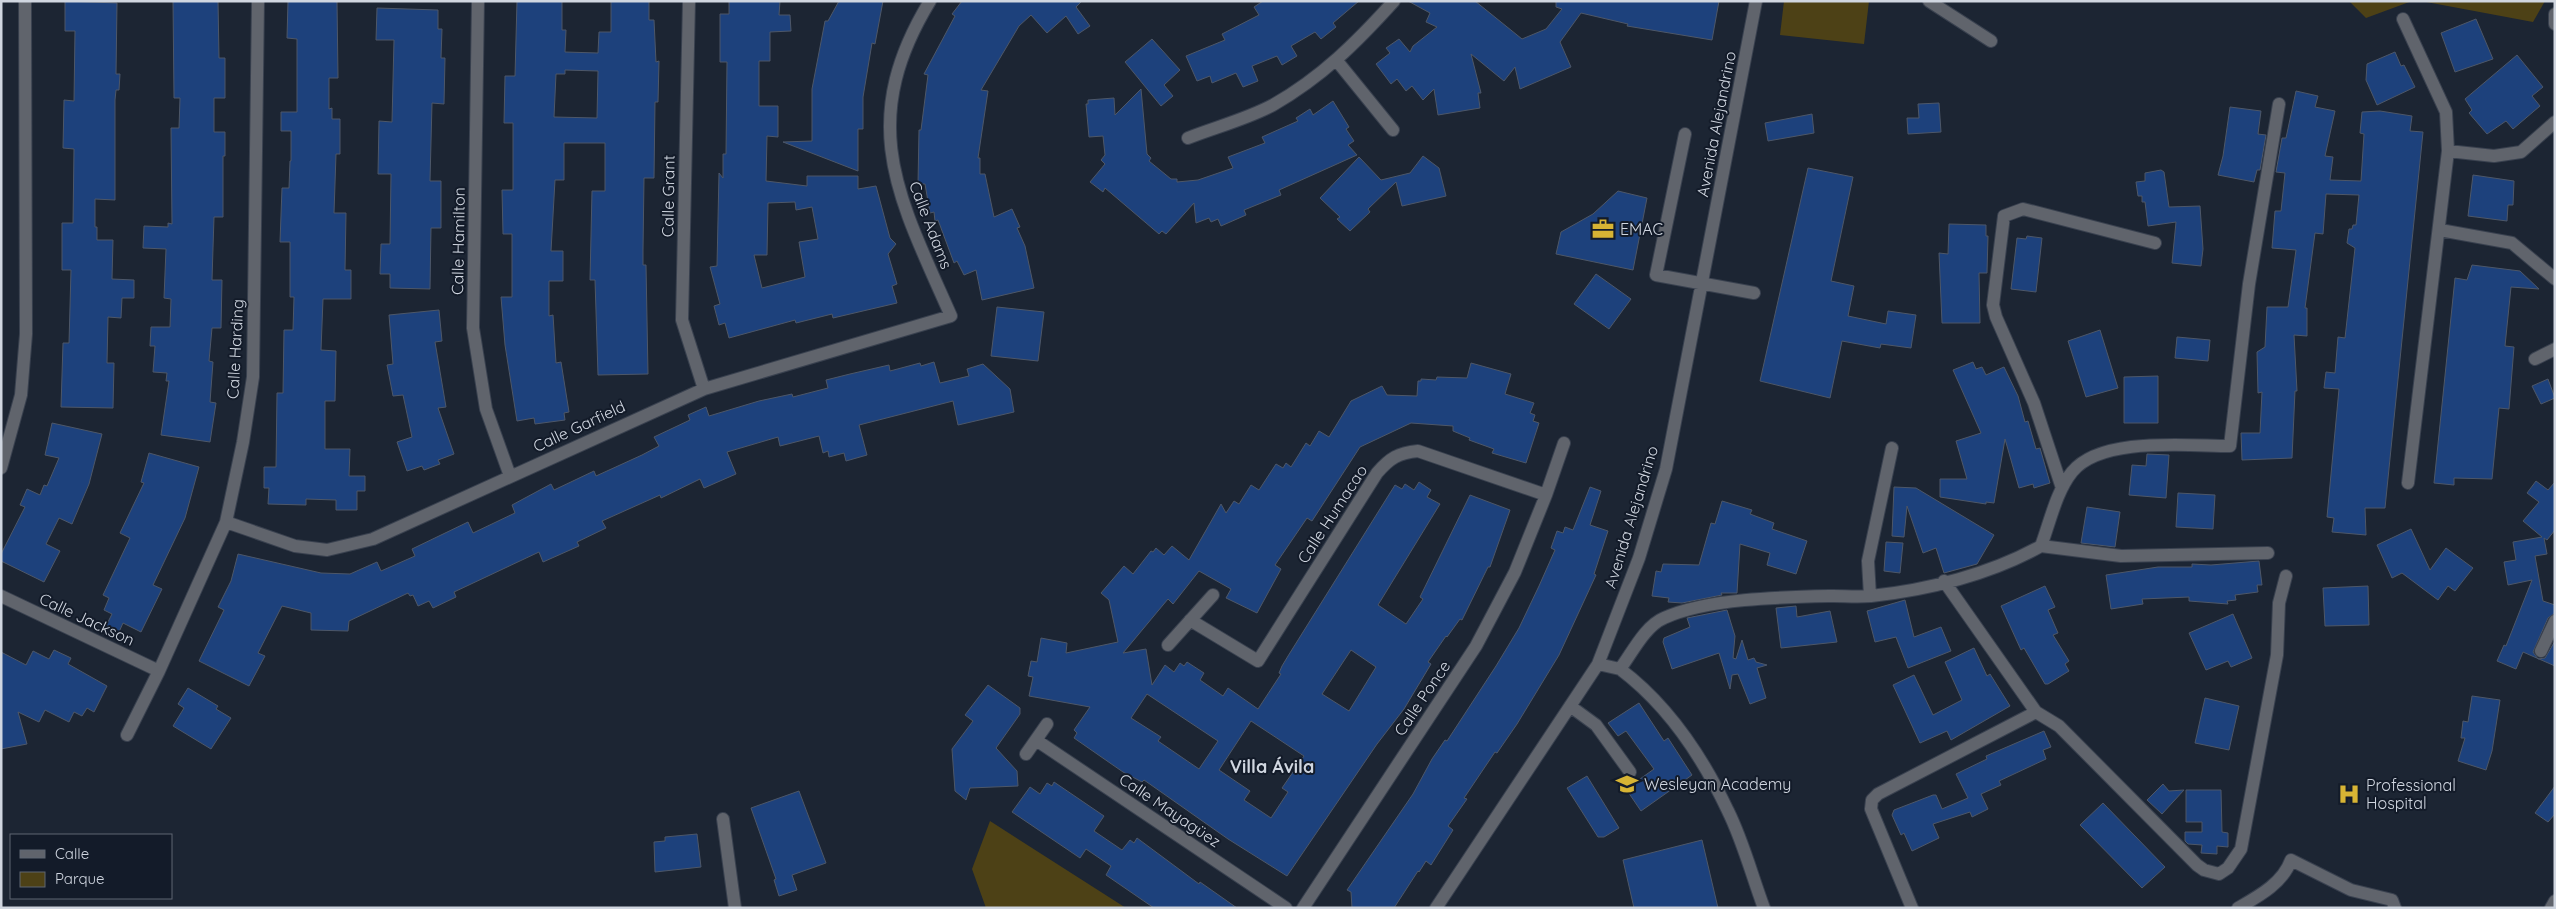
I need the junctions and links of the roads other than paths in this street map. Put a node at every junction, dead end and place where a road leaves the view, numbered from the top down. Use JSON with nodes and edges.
{"nodes":[{"id":1,"x":24,"y":1,"type":"edge"},
{"id":2,"x":258,"y":1,"type":"edge"},
{"id":3,"x":478,"y":1,"type":"edge"},
{"id":4,"x":689,"y":1,"type":"edge"},
{"id":5,"x":930,"y":1,"type":"edge"},
{"id":6,"x":1394,"y":1,"type":"edge"},
{"id":7,"x":1756,"y":1,"type":"edge"},
{"id":8,"x":1930,"y":2,"type":"edge"},
{"id":9,"x":2555,"y":14,"type":"edge"},
{"id":10,"x":2403,"y":19,"type":"dead end"},
{"id":11,"x":2555,"y":24,"type":"edge"},
{"id":12,"x":1991,"y":41,"type":"dead end"},
{"id":13,"x":1337,"y":61,"type":"junction"},
{"id":14,"x":2279,"y":104,"type":"dead end"},
{"id":15,"x":2555,"y":122,"type":"edge"},
{"id":16,"x":1393,"y":130,"type":"dead end"},
{"id":17,"x":1685,"y":134,"type":"dead end"},
{"id":18,"x":1188,"y":138,"type":"dead end"},
{"id":19,"x":2448,"y":151,"type":"junction"},
{"id":20,"x":2440,"y":230,"type":"junction"},
{"id":21,"x":2155,"y":244,"type":"dead end"},
{"id":22,"x":2555,"y":279,"type":"edge"},
{"id":23,"x":1702,"y":284,"type":"junction"},
{"id":24,"x":1754,"y":293,"type":"dead end"},
{"id":25,"x":951,"y":316,"type":"joint"},
{"id":26,"x":2555,"y":349,"type":"edge"},
{"id":27,"x":2536,"y":359,"type":"dead end"},
{"id":28,"x":704,"y":389,"type":"junction"},
{"id":29,"x":1564,"y":443,"type":"dead end"},
{"id":30,"x":1892,"y":448,"type":"dead end"},
{"id":31,"x":1,"y":468,"type":"edge"},
{"id":32,"x":510,"y":476,"type":"junction"},
{"id":33,"x":2408,"y":483,"type":"dead end"},
{"id":34,"x":2062,"y":488,"type":"junction"},
{"id":35,"x":1546,"y":495,"type":"junction"},
{"id":36,"x":226,"y":522,"type":"junction"},
{"id":37,"x":2041,"y":546,"type":"junction"},
{"id":38,"x":2268,"y":553,"type":"dead end"},
{"id":39,"x":2286,"y":576,"type":"dead end"},
{"id":40,"x":1944,"y":582,"type":"junction"},
{"id":41,"x":1213,"y":595,"type":"dead end"},
{"id":42,"x":1,"y":596,"type":"edge"},
{"id":43,"x":1870,"y":596,"type":"junction"},
{"id":44,"x":1190,"y":620,"type":"junction"},
{"id":45,"x":2555,"y":621,"type":"edge"},
{"id":46,"x":1168,"y":645,"type":"dead end"},
{"id":47,"x":2540,"y":651,"type":"dead end"},
{"id":48,"x":1598,"y":664,"type":"junction"},
{"id":49,"x":1620,"y":669,"type":"junction"},
{"id":50,"x":159,"y":671,"type":"junction"},
{"id":51,"x":1570,"y":706,"type":"junction"},
{"id":52,"x":2036,"y":712,"type":"junction"},
{"id":53,"x":1047,"y":724,"type":"dead end"},
{"id":54,"x":127,"y":735,"type":"dead end"},
{"id":55,"x":1036,"y":740,"type":"junction"},
{"id":56,"x":1026,"y":754,"type":"dead end"},
{"id":57,"x":1630,"y":772,"type":"dead end"},
{"id":58,"x":723,"y":819,"type":"dead end"},
{"id":59,"x":2555,"y":901,"type":"edge"},
{"id":60,"x":735,"y":908,"type":"edge"},
{"id":61,"x":1286,"y":908,"type":"edge"},
{"id":62,"x":1303,"y":908,"type":"edge"},
{"id":63,"x":1436,"y":908,"type":"edge"},
{"id":64,"x":1764,"y":908,"type":"edge"},
{"id":65,"x":1912,"y":908,"type":"edge"},
{"id":66,"x":2238,"y":908,"type":"edge"},
{"id":67,"x":2395,"y":908,"type":"edge"},
{"id":68,"x":2551,"y":908,"type":"edge"}],
"edges":[{"from":1,"to":31,"type":"street"},
{"from":2,"to":36,"type":"street","name":"Calle Harding"},
{"from":3,"to":32,"type":"street","name":"Calle Hamilton"},
{"from":4,"to":28,"type":"street","name":"Calle Grant"},
{"from":5,"to":25,"type":"street","name":"Calle Adams"},
{"from":6,"to":13,"type":"street"},
{"from":7,"to":23,"type":"street","name":"Avenida Alejandrino"},
{"from":8,"to":12,"type":"street"},
{"from":9,"to":11,"type":"street"},
{"from":10,"to":19,"type":"street"},
{"from":13,"to":16,"type":"street"},
{"from":13,"to":18,"type":"street"},
{"from":14,"to":34,"type":"street"},
{"from":15,"to":19,"type":"street"},
{"from":17,"to":23,"type":"street"},
{"from":19,"to":20,"type":"street"},
{"from":20,"to":22,"type":"street"},
{"from":20,"to":33,"type":"street"},
{"from":21,"to":34,"type":"street"},
{"from":23,"to":24,"type":"street"},
{"from":23,"to":48,"type":"street","name":"Avenida Alejandrino"},
{"from":25,"to":28,"type":"street","name":"Calle Garfield"},
{"from":26,"to":27,"type":"street"},
{"from":28,"to":32,"type":"street","name":"Calle Garfield"},
{"from":29,"to":35,"type":"street","name":"Calle Ponce"},
{"from":30,"to":43,"type":"street"},
{"from":32,"to":36,"type":"street","name":"Calle Garfield"},
{"from":34,"to":37,"type":"street"},
{"from":35,"to":44,"type":"street","name":"Calle Humacao"},
{"from":35,"to":62,"type":"street","name":"Calle Ponce"},
{"from":36,"to":50,"type":"street","name":"Calle Harding"},
{"from":37,"to":38,"type":"street"},
{"from":37,"to":40,"type":"street"},
{"from":39,"to":52,"type":"street"},
{"from":40,"to":43,"type":"street"},
{"from":40,"to":52,"type":"street"},
{"from":41,"to":44,"type":"street"},
{"from":42,"to":50,"type":"street","name":"Calle Jackson"},
{"from":43,"to":49,"type":"street"},
{"from":44,"to":46,"type":"street"},
{"from":45,"to":47,"type":"street"},
{"from":48,"to":49,"type":"street"},
{"from":48,"to":51,"type":"street","name":"Avenida Alejandrino"},
{"from":49,"to":64,"type":"street"},
{"from":50,"to":54,"type":"street","name":"Calle Harding"},
{"from":51,"to":57,"type":"street"},
{"from":51,"to":63,"type":"street","name":"Avenida Alejandrino"},
{"from":52,"to":65,"type":"street"},
{"from":53,"to":55,"type":"street"},
{"from":55,"to":56,"type":"street"},
{"from":55,"to":61,"type":"street","name":"Calle Mayagüez"},
{"from":58,"to":60,"type":"street"},
{"from":59,"to":68,"type":"street"},
{"from":66,"to":67,"type":"street"}]}
